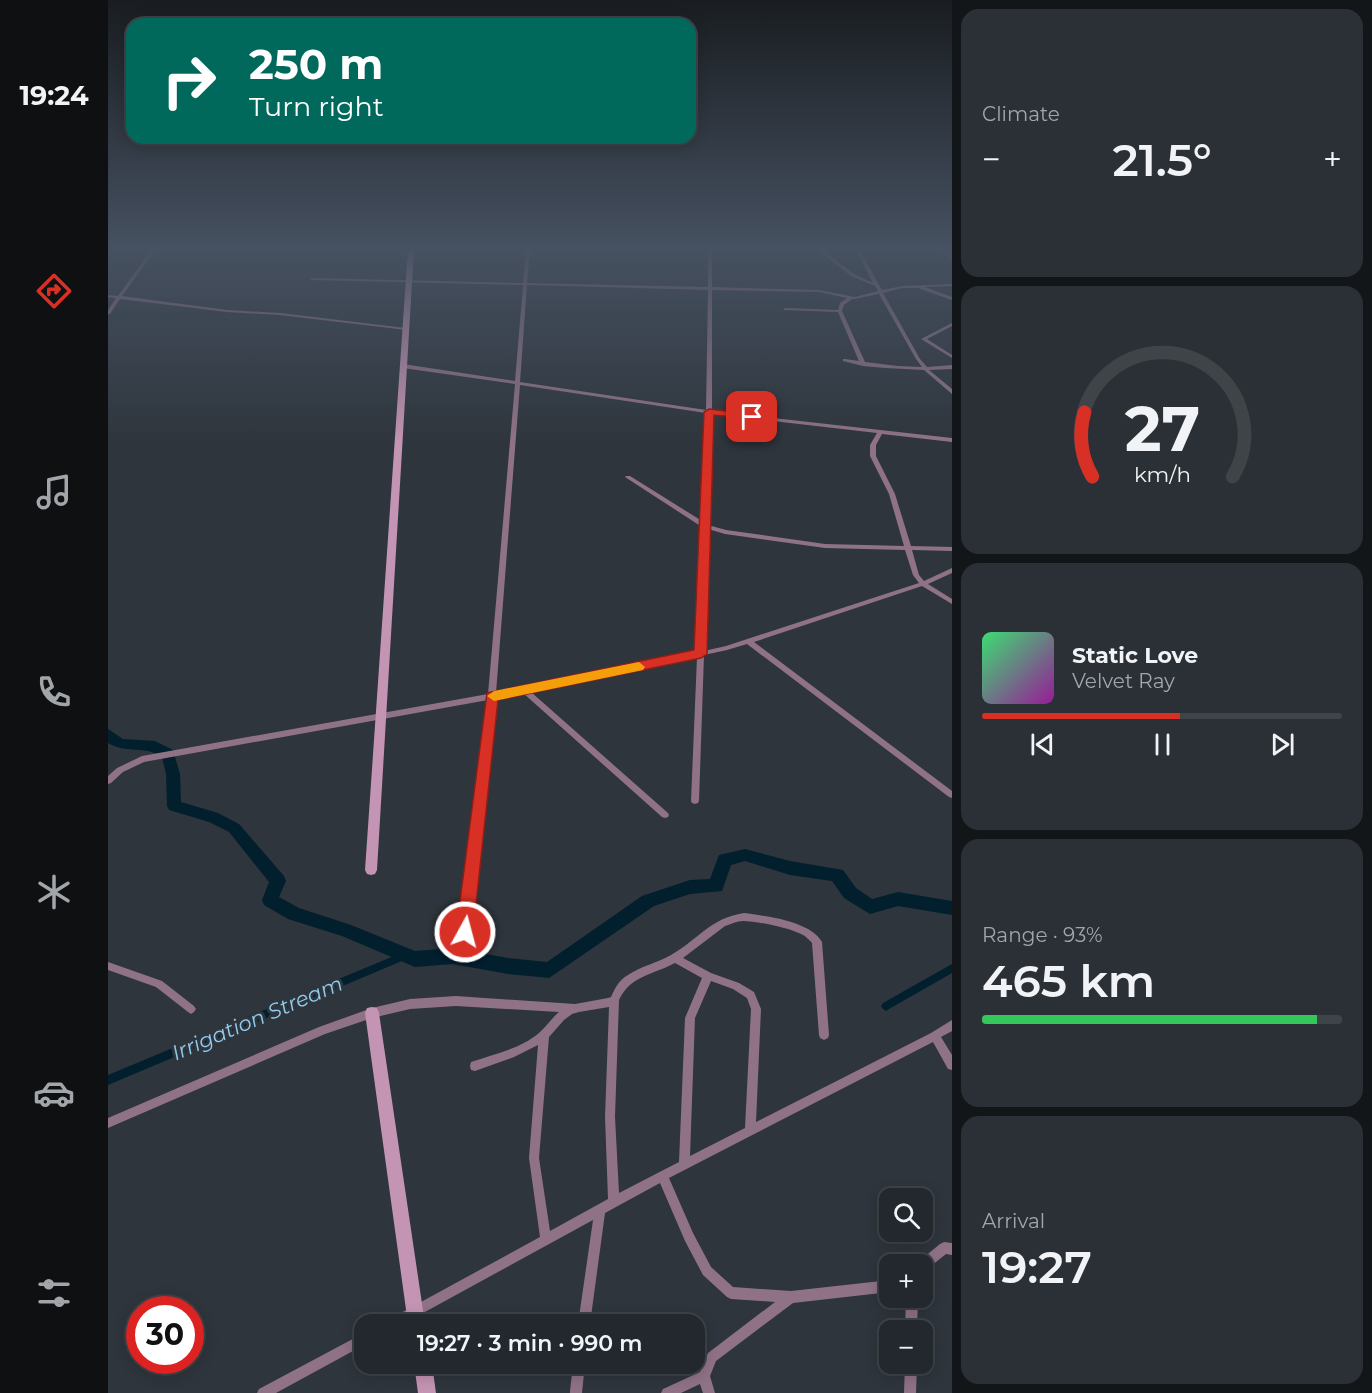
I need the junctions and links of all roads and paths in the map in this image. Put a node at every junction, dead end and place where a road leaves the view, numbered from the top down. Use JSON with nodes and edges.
{"nodes":[{"id":1,"x":280,"y":314,"type":"edge"},
{"id":2,"x":407,"y":314,"type":"edge"},
{"id":3,"x":523,"y":314,"type":"edge"},
{"id":4,"x":710,"y":314,"type":"edge"},
{"id":5,"x":842,"y":314,"type":"edge"},
{"id":6,"x":892,"y":314,"type":"edge"},
{"id":7,"x":952,"y":324,"type":"edge"},
{"id":8,"x":406,"y":329,"type":"junction"},
{"id":9,"x":923,"y":339,"type":"junction"},
{"id":10,"x":910,"y":345,"type":"junction"},
{"id":11,"x":952,"y":357,"type":"edge"},
{"id":12,"x":845,"y":360,"type":"dead end"},
{"id":13,"x":863,"y":364,"type":"junction"},
{"id":14,"x":403,"y":366,"type":"junction"},
{"id":15,"x":952,"y":367,"type":"edge"},
{"id":16,"x":926,"y":370,"type":"junction"},
{"id":17,"x":517,"y":383,"type":"junction"},
{"id":18,"x":952,"y":392,"type":"edge"},
{"id":19,"x":709,"y":412,"type":"junction"},
{"id":20,"x":881,"y":431,"type":"junction"},
{"id":21,"x":952,"y":440,"type":"edge"},
{"id":22,"x":628,"y":477,"type":"dead end"},
{"id":23,"x":705,"y":526,"type":"junction"},
{"id":24,"x":907,"y":548,"type":"junction"},
{"id":25,"x":952,"y":549,"type":"edge"},
{"id":26,"x":952,"y":570,"type":"edge"},
{"id":27,"x":923,"y":584,"type":"junction"},
{"id":28,"x":952,"y":602,"type":"edge"},
{"id":29,"x":748,"y":641,"type":"junction"},
{"id":30,"x":701,"y":654,"type":"junction"},
{"id":31,"x":524,"y":690,"type":"junction"},
{"id":32,"x":492,"y":696,"type":"junction"},
{"id":33,"x":381,"y":716,"type":"junction"},
{"id":34,"x":108,"y":781,"type":"edge"},
{"id":35,"x":952,"y":795,"type":"edge"},
{"id":36,"x":695,"y":801,"type":"dead end"},
{"id":37,"x":665,"y":815,"type":"dead end"},
{"id":38,"x":371,"y":870,"type":"dead end"},
{"id":39,"x":465,"y":932,"type":"dead end"},
{"id":40,"x":675,"y":958,"type":"junction"},
{"id":41,"x":108,"y":966,"type":"edge"},
{"id":42,"x":708,"y":976,"type":"junction"},
{"id":43,"x":614,"y":1000,"type":"junction"},
{"id":44,"x":574,"y":1008,"type":"junction"},
{"id":45,"x":191,"y":1009,"type":"dead end"},
{"id":46,"x":372,"y":1013,"type":"junction"},
{"id":47,"x":952,"y":1025,"type":"edge"},
{"id":48,"x":544,"y":1035,"type":"junction"},
{"id":49,"x":824,"y":1035,"type":"dead end"},
{"id":50,"x":935,"y":1036,"type":"junction"},
{"id":51,"x":952,"y":1065,"type":"edge"},
{"id":52,"x":475,"y":1066,"type":"dead end"},
{"id":53,"x":108,"y":1123,"type":"edge"},
{"id":54,"x":750,"y":1131,"type":"junction"},
{"id":55,"x":684,"y":1165,"type":"junction"},
{"id":56,"x":663,"y":1176,"type":"junction"},
{"id":57,"x":614,"y":1202,"type":"junction"},
{"id":58,"x":600,"y":1210,"type":"junction"},
{"id":59,"x":546,"y":1240,"type":"junction"},
{"id":60,"x":952,"y":1249,"type":"edge"},
{"id":61,"x":933,"y":1257,"type":"edge"},
{"id":62,"x":879,"y":1287,"type":"edge"},
{"id":63,"x":790,"y":1297,"type":"junction"},
{"id":64,"x":415,"y":1314,"type":"edge"},
{"id":65,"x":423,"y":1314,"type":"edge"},
{"id":66,"x":586,"y":1314,"type":"edge"},
{"id":67,"x":354,"y":1344,"type":"edge"},
{"id":68,"x":424,"y":1374,"type":"edge"},
{"id":69,"x":578,"y":1374,"type":"edge"},
{"id":70,"x":911,"y":1374,"type":"edge"},
{"id":71,"x":704,"y":1376,"type":"junction"},
{"id":72,"x":576,"y":1391,"type":"dead end"},
{"id":73,"x":263,"y":1393,"type":"edge"},
{"id":74,"x":427,"y":1393,"type":"edge"},
{"id":75,"x":667,"y":1393,"type":"edge"},
{"id":76,"x":709,"y":1393,"type":"edge"},
{"id":77,"x":910,"y":1393,"type":"edge"}],
"edges":[{"from":1,"to":8,"type":"street"},
{"from":2,"to":8,"type":"street"},
{"from":3,"to":17,"type":"street"},
{"from":4,"to":19,"type":"street"},
{"from":5,"to":13,"type":"street"},
{"from":6,"to":10,"type":"street"},
{"from":7,"to":9,"type":"street"},
{"from":8,"to":14,"type":"street"},
{"from":9,"to":10,"type":"street"},
{"from":9,"to":11,"type":"street"},
{"from":10,"to":16,"type":"street"},
{"from":12,"to":13,"type":"street"},
{"from":13,"to":16,"type":"street"},
{"from":14,"to":17,"type":"street"},
{"from":14,"to":33,"type":"street"},
{"from":15,"to":16,"type":"street"},
{"from":16,"to":18,"type":"street"},
{"from":17,"to":19,"type":"street"},
{"from":17,"to":32,"type":"street"},
{"from":19,"to":20,"type":"street"},
{"from":19,"to":23,"type":"street"},
{"from":20,"to":21,"type":"street"},
{"from":20,"to":24,"type":"street"},
{"from":22,"to":23,"type":"street"},
{"from":23,"to":24,"type":"street"},
{"from":23,"to":30,"type":"street"},
{"from":24,"to":25,"type":"street"},
{"from":24,"to":27,"type":"street"},
{"from":26,"to":27,"type":"street"},
{"from":27,"to":28,"type":"street"},
{"from":27,"to":29,"type":"street"},
{"from":29,"to":30,"type":"street"},
{"from":29,"to":35,"type":"street"},
{"from":30,"to":31,"type":"street"},
{"from":30,"to":36,"type":"street"},
{"from":31,"to":32,"type":"street"},
{"from":31,"to":37,"type":"street"},
{"from":32,"to":33,"type":"street"},
{"from":32,"to":39,"type":"street"},
{"from":33,"to":34,"type":"street"},
{"from":33,"to":38,"type":"street"},
{"from":40,"to":42,"type":"street"},
{"from":40,"to":43,"type":"street"},
{"from":40,"to":49,"type":"street"},
{"from":41,"to":45,"type":"street"},
{"from":42,"to":54,"type":"street"},
{"from":42,"to":55,"type":"street"},
{"from":43,"to":44,"type":"street"},
{"from":43,"to":57,"type":"street"},
{"from":44,"to":46,"type":"street"},
{"from":44,"to":48,"type":"street"},
{"from":46,"to":53,"type":"street"},
{"from":46,"to":64,"type":"street"},
{"from":47,"to":50,"type":"street"},
{"from":48,"to":52,"type":"street"},
{"from":48,"to":59,"type":"street"},
{"from":50,"to":51,"type":"street"},
{"from":50,"to":54,"type":"street"},
{"from":54,"to":55,"type":"street"},
{"from":55,"to":56,"type":"street"},
{"from":56,"to":57,"type":"street"},
{"from":56,"to":63,"type":"street"},
{"from":57,"to":58,"type":"street"},
{"from":58,"to":59,"type":"street"},
{"from":58,"to":66,"type":"street"},
{"from":59,"to":65,"type":"street"},
{"from":60,"to":61,"type":"street"},
{"from":62,"to":63,"type":"street"},
{"from":63,"to":71,"type":"street"},
{"from":67,"to":73,"type":"street"},
{"from":68,"to":74,"type":"street"},
{"from":69,"to":72,"type":"street"},
{"from":70,"to":77,"type":"street"},
{"from":71,"to":75,"type":"street"},
{"from":71,"to":76,"type":"street"}]}
